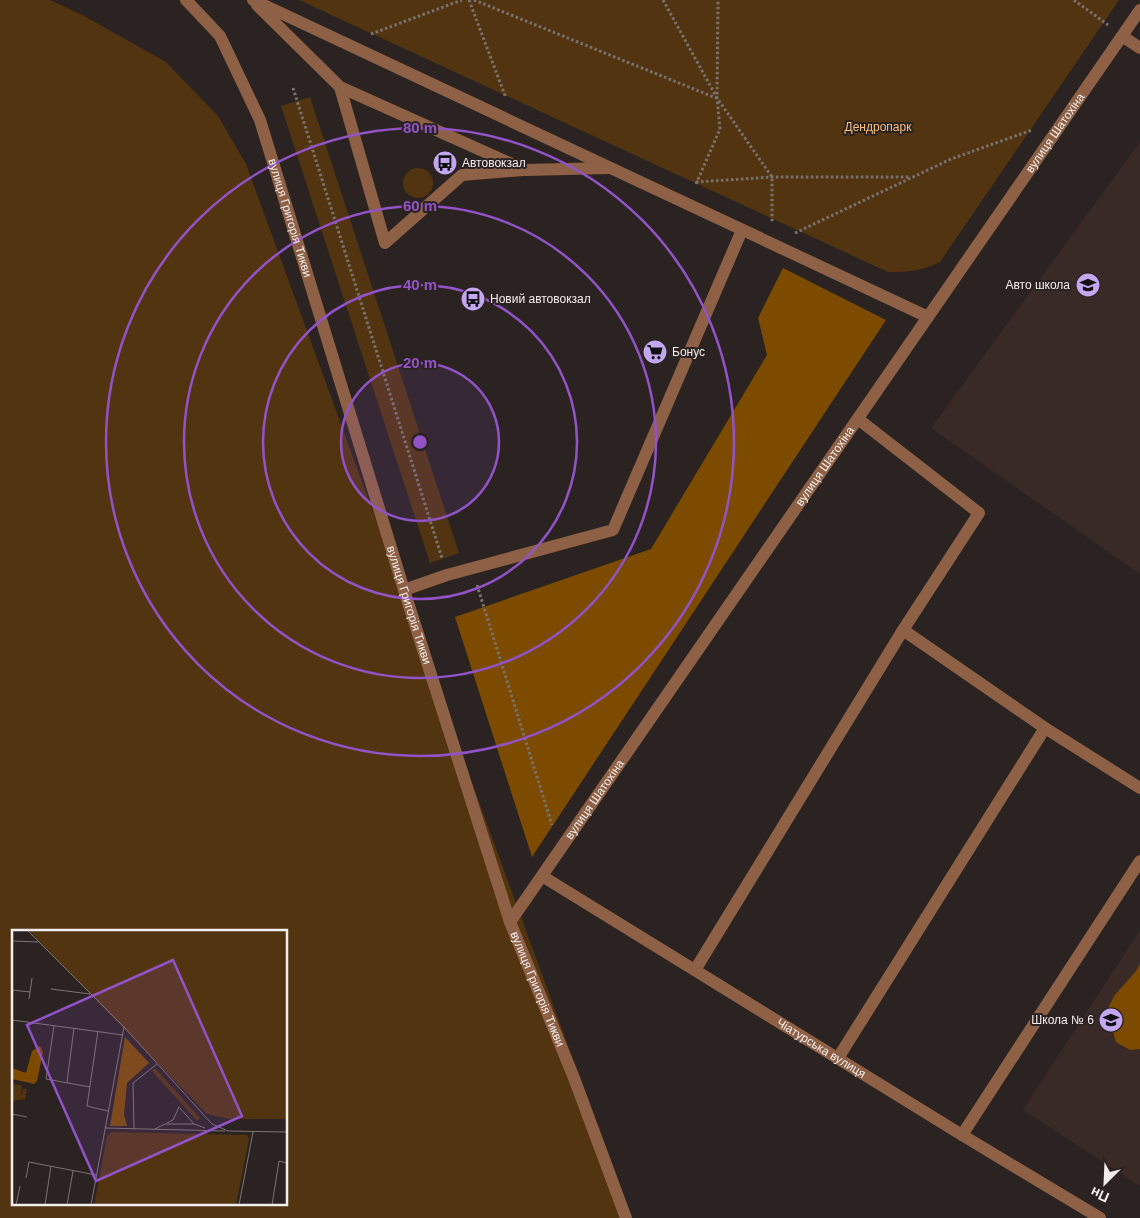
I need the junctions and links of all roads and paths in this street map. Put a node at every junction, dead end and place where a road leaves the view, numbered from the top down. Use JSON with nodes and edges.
{"nodes":[{"id":1,"x":186,"y":0,"type":"edge"},
{"id":2,"x":252,"y":0,"type":"edge"},
{"id":3,"x":462,"y":0,"type":"edge"},
{"id":4,"x":469,"y":0,"type":"edge"},
{"id":5,"x":474,"y":0,"type":"edge"},
{"id":6,"x":663,"y":0,"type":"edge"},
{"id":7,"x":718,"y":0,"type":"edge"},
{"id":8,"x":1074,"y":0,"type":"edge"},
{"id":9,"x":1084,"y":0,"type":"edge"},
{"id":10,"x":1082,"y":6,"type":"junction"},
{"id":11,"x":1140,"y":10,"type":"edge"},
{"id":12,"x":1122,"y":36,"type":"junction"},
{"id":13,"x":345,"y":43,"type":"junction"},
{"id":14,"x":1140,"y":48,"type":"edge"},
{"id":15,"x":340,"y":87,"type":"junction"},
{"id":16,"x":292,"y":88,"type":"dead end"},
{"id":17,"x":716,"y":98,"type":"junction"},
{"id":18,"x":1066,"y":117,"type":"junction"},
{"id":19,"x":515,"y":123,"type":"junction"},
{"id":20,"x":612,"y":168,"type":"junction"},
{"id":21,"x":525,"y":170,"type":"junction"},
{"id":22,"x":772,"y":177,"type":"junction"},
{"id":23,"x":914,"y":177,"type":"junction"},
{"id":24,"x":696,"y":182,"type":"junction"},
{"id":25,"x":687,"y":204,"type":"junction"},
{"id":26,"x":742,"y":230,"type":"junction"},
{"id":27,"x":772,"y":244,"type":"junction"},
{"id":28,"x":928,"y":317,"type":"junction"},
{"id":29,"x":858,"y":419,"type":"junction"},
{"id":30,"x":472,"y":568,"type":"junction"},
{"id":31,"x":447,"y":575,"type":"junction"},
{"id":32,"x":404,"y":590,"type":"junction"},
{"id":33,"x":903,"y":630,"type":"junction"},
{"id":34,"x":1045,"y":728,"type":"junction"},
{"id":35,"x":1140,"y":788,"type":"edge"},
{"id":36,"x":560,"y":850,"type":"junction"},
{"id":37,"x":1140,"y":861,"type":"edge"},
{"id":38,"x":542,"y":876,"type":"junction"},
{"id":39,"x":510,"y":922,"type":"junction"},
{"id":40,"x":695,"y":970,"type":"junction"},
{"id":41,"x":838,"y":1058,"type":"junction"},
{"id":42,"x":962,"y":1135,"type":"junction"},
{"id":43,"x":626,"y":1218,"type":"edge"},
{"id":44,"x":1100,"y":1218,"type":"edge"}],
"edges":[{"from":1,"to":32,"type":"street","name":"вулиця Григорія Тикви"},
{"from":2,"to":13,"type":"street"},
{"from":2,"to":15,"type":"street"},
{"from":3,"to":13,"type":"path"},
{"from":4,"to":19,"type":"path"},
{"from":5,"to":17,"type":"path"},
{"from":6,"to":17,"type":"path"},
{"from":7,"to":17,"type":"path"},
{"from":8,"to":10,"type":"path"},
{"from":9,"to":10,"type":"path"},
{"from":10,"to":12,"type":"path"},
{"from":11,"to":12,"type":"street","name":"вулиця Шатохіна"},
{"from":12,"to":14,"type":"street"},
{"from":12,"to":18,"type":"street","name":"вулиця Шатохіна"},
{"from":13,"to":19,"type":"street"},
{"from":15,"to":21,"type":"street"},
{"from":15,"to":21,"type":"street"},
{"from":16,"to":31,"type":"path"},
{"from":17,"to":22,"type":"path"},
{"from":17,"to":24,"type":"path"},
{"from":18,"to":23,"type":"path"},
{"from":18,"to":28,"type":"street","name":"вулиця Шатохіна"},
{"from":19,"to":20,"type":"street"},
{"from":20,"to":21,"type":"street"},
{"from":20,"to":25,"type":"street"},
{"from":22,"to":23,"type":"path"},
{"from":22,"to":24,"type":"path"},
{"from":22,"to":27,"type":"path"},
{"from":23,"to":27,"type":"path"},
{"from":24,"to":25,"type":"path"},
{"from":25,"to":26,"type":"street"},
{"from":26,"to":27,"type":"street"},
{"from":26,"to":30,"type":"street"},
{"from":27,"to":28,"type":"street"},
{"from":28,"to":29,"type":"street","name":"вулиця Шатохіна"},
{"from":29,"to":33,"type":"street"},
{"from":29,"to":36,"type":"street","name":"вулиця Шатохіна"},
{"from":30,"to":31,"type":"street"},
{"from":30,"to":36,"type":"path"},
{"from":31,"to":32,"type":"street"},
{"from":32,"to":39,"type":"street","name":"вулиця Григорія Тикви"},
{"from":33,"to":34,"type":"street"},
{"from":33,"to":40,"type":"street"},
{"from":34,"to":35,"type":"street"},
{"from":34,"to":41,"type":"street"},
{"from":36,"to":38,"type":"street","name":"вулиця Шатохіна"},
{"from":37,"to":42,"type":"street"},
{"from":38,"to":39,"type":"street","name":"вулиця Шатохіна"},
{"from":38,"to":40,"type":"street","name":"Чіатурська вулиця"},
{"from":39,"to":43,"type":"street","name":"вулиця Григорія Тикви"},
{"from":40,"to":41,"type":"street","name":"Чіатурська вулиця"},
{"from":41,"to":42,"type":"street","name":"Чіатурська вулиця"},
{"from":42,"to":44,"type":"street","name":"Чіатурська вулиця"}]}
